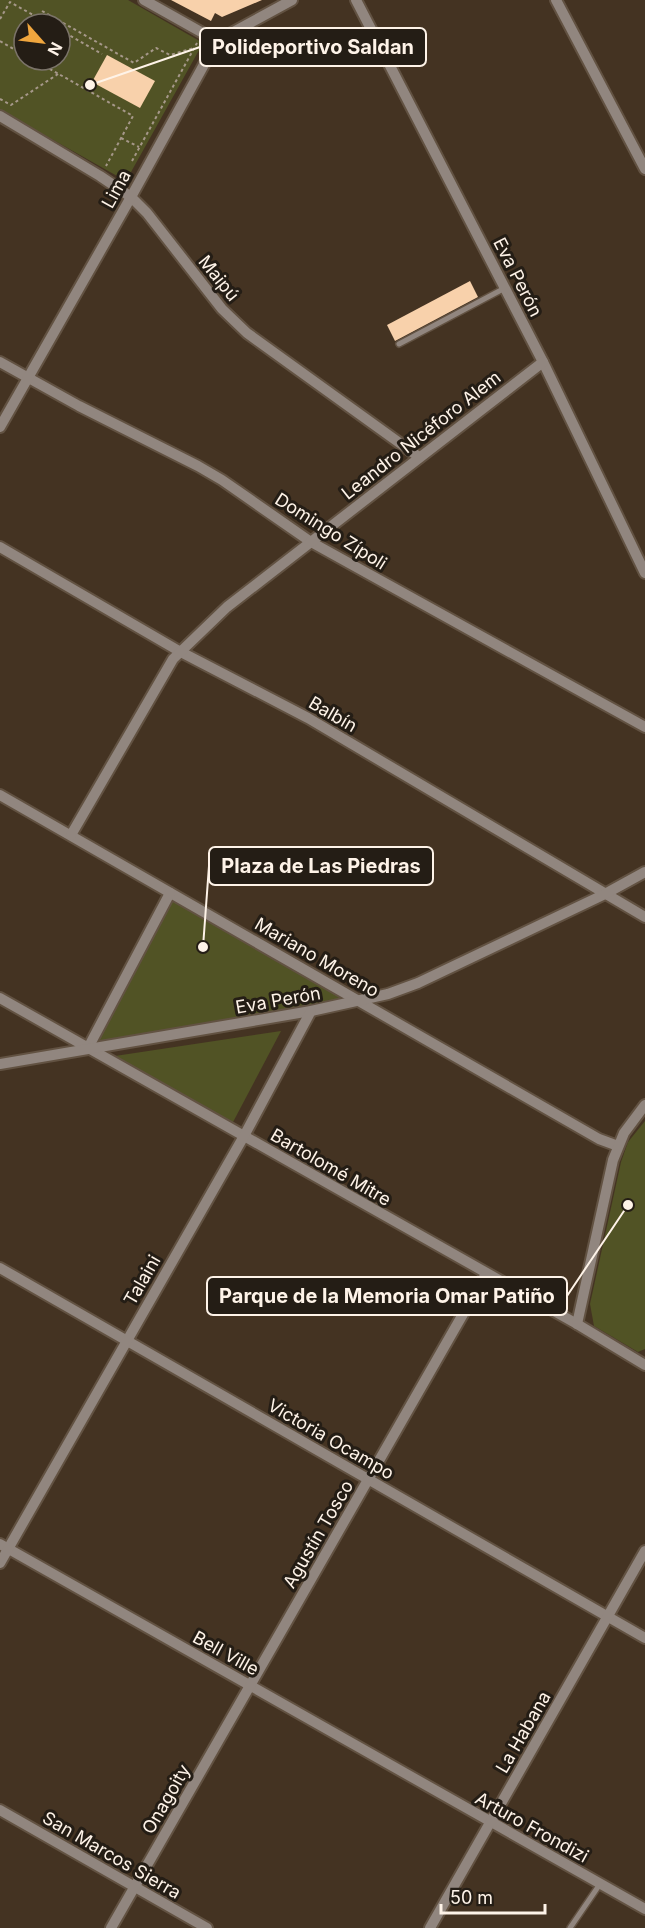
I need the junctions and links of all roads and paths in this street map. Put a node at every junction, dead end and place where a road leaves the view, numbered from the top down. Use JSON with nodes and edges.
{"nodes":[{"id":1,"x":144,"y":0,"type":"edge"},
{"id":2,"x":292,"y":0,"type":"edge"},
{"id":3,"x":357,"y":0,"type":"edge"},
{"id":4,"x":556,"y":0,"type":"edge"},
{"id":5,"x":42,"y":11,"type":"dead end"},
{"id":6,"x":28,"y":12,"type":"edge"},
{"id":7,"x":0,"y":19,"type":"edge"},
{"id":8,"x":202,"y":32,"type":"junction"},
{"id":9,"x":72,"y":37,"type":"edge"},
{"id":10,"x":217,"y":41,"type":"junction"},
{"id":11,"x":194,"y":48,"type":"junction"},
{"id":12,"x":102,"y":54,"type":"dead end"},
{"id":13,"x":55,"y":72,"type":"edge"},
{"id":14,"x":58,"y":74,"type":"junction"},
{"id":15,"x":0,"y":99,"type":"edge"},
{"id":16,"x":0,"y":116,"type":"edge"},
{"id":17,"x":121,"y":138,"type":"junction"},
{"id":18,"x":139,"y":147,"type":"junction"},
{"id":19,"x":132,"y":161,"type":"dead end"},
{"id":20,"x":645,"y":169,"type":"edge"},
{"id":21,"x":100,"y":176,"type":"junction"},
{"id":22,"x":131,"y":197,"type":"junction"},
{"id":23,"x":505,"y":288,"type":"junction"},
{"id":24,"x":399,"y":344,"type":"dead end"},
{"id":25,"x":0,"y":362,"type":"edge"},
{"id":26,"x":543,"y":362,"type":"junction"},
{"id":27,"x":28,"y":378,"type":"junction"},
{"id":28,"x":0,"y":427,"type":"edge"},
{"id":29,"x":419,"y":457,"type":"junction"},
{"id":30,"x":311,"y":542,"type":"junction"},
{"id":31,"x":0,"y":547,"type":"edge"},
{"id":32,"x":645,"y":573,"type":"edge"},
{"id":33,"x":179,"y":651,"type":"junction"},
{"id":34,"x":645,"y":727,"type":"edge"},
{"id":35,"x":0,"y":795,"type":"edge"},
{"id":36,"x":71,"y":835,"type":"junction"},
{"id":37,"x":645,"y":872,"type":"edge"},
{"id":38,"x":170,"y":893,"type":"junction"},
{"id":39,"x":605,"y":894,"type":"junction"},
{"id":40,"x":645,"y":917,"type":"edge"},
{"id":41,"x":0,"y":998,"type":"edge"},
{"id":42,"x":361,"y":1001,"type":"junction"},
{"id":43,"x":311,"y":1011,"type":"junction"},
{"id":44,"x":88,"y":1048,"type":"junction"},
{"id":45,"x":0,"y":1064,"type":"edge"},
{"id":46,"x":645,"y":1105,"type":"edge"},
{"id":47,"x":244,"y":1136,"type":"junction"},
{"id":48,"x":618,"y":1146,"type":"junction"},
{"id":49,"x":0,"y":1268,"type":"edge"},
{"id":50,"x":486,"y":1274,"type":"junction"},
{"id":51,"x":577,"y":1324,"type":"junction"},
{"id":52,"x":127,"y":1340,"type":"junction"},
{"id":53,"x":643,"y":1361,"type":"edge"},
{"id":54,"x":369,"y":1480,"type":"junction"},
{"id":55,"x":4,"y":1547,"type":"edge"},
{"id":56,"x":645,"y":1551,"type":"edge"},
{"id":57,"x":0,"y":1563,"type":"edge"},
{"id":58,"x":609,"y":1617,"type":"junction"},
{"id":59,"x":645,"y":1638,"type":"edge"},
{"id":60,"x":251,"y":1686,"type":"junction"},
{"id":61,"x":435,"y":1791,"type":"joint"},
{"id":62,"x":0,"y":1810,"type":"edge"},
{"id":63,"x":490,"y":1822,"type":"junction"},
{"id":64,"x":600,"y":1884,"type":"junction"},
{"id":65,"x":135,"y":1886,"type":"junction"},
{"id":66,"x":645,"y":1909,"type":"edge"},
{"id":67,"x":111,"y":1928,"type":"edge"},
{"id":68,"x":207,"y":1928,"type":"edge"},
{"id":69,"x":430,"y":1928,"type":"edge"},
{"id":70,"x":570,"y":1928,"type":"edge"}],
"edges":[{"from":1,"to":8,"type":"street"},
{"from":2,"to":10,"type":"street"},
{"from":3,"to":23,"type":"street","name":"Eva Perón"},
{"from":4,"to":20,"type":"street"},
{"from":5,"to":11,"type":"path"},
{"from":6,"to":7,"type":"path"},
{"from":8,"to":10,"type":"street"},
{"from":8,"to":11,"type":"path"},
{"from":9,"to":12,"type":"path"},
{"from":10,"to":22,"type":"street","name":"Lima"},
{"from":11,"to":18,"type":"path"},
{"from":13,"to":14,"type":"path"},
{"from":14,"to":15,"type":"path"},
{"from":14,"to":17,"type":"path"},
{"from":16,"to":21,"type":"street","name":"Maipú"},
{"from":17,"to":18,"type":"path"},
{"from":17,"to":21,"type":"path"},
{"from":18,"to":19,"type":"path"},
{"from":21,"to":22,"type":"street","name":"Maipú"},
{"from":22,"to":27,"type":"street","name":"Lima"},
{"from":22,"to":29,"type":"street","name":"Maipú"},
{"from":23,"to":24,"type":"lane"},
{"from":23,"to":26,"type":"street","name":"Eva Perón"},
{"from":25,"to":27,"type":"street","name":"Domingo Zípoli"},
{"from":26,"to":29,"type":"street","name":"Leandro Nicéforo Alem"},
{"from":26,"to":32,"type":"street","name":"Eva Perón"},
{"from":27,"to":28,"type":"street","name":"Lima"},
{"from":27,"to":30,"type":"street","name":"Domingo Zípoli"},
{"from":29,"to":30,"type":"street","name":"Leandro Nicéforo Alem"},
{"from":30,"to":33,"type":"street","name":"Leandro Nicéforo Alem"},
{"from":30,"to":34,"type":"street","name":"Domingo Zípoli"},
{"from":31,"to":33,"type":"street","name":"Balbín"},
{"from":33,"to":36,"type":"street","name":"Leandro Nicéforo Alem"},
{"from":33,"to":39,"type":"street","name":"Balbín"},
{"from":35,"to":36,"type":"street","name":"Mariano Moreno"},
{"from":36,"to":38,"type":"street","name":"Mariano Moreno"},
{"from":37,"to":39,"type":"street","name":"Eva Perón"},
{"from":38,"to":42,"type":"street","name":"Mariano Moreno"},
{"from":38,"to":44,"type":"street"},
{"from":39,"to":40,"type":"street","name":"Balbín"},
{"from":39,"to":42,"type":"street","name":"Eva Perón"},
{"from":41,"to":44,"type":"street","name":"Bartolomé Mitre"},
{"from":42,"to":43,"type":"street","name":"Eva Perón"},
{"from":42,"to":48,"type":"street","name":"Mariano Moreno"},
{"from":43,"to":44,"type":"street","name":"Eva Perón"},
{"from":43,"to":47,"type":"street","name":"Talaini"},
{"from":44,"to":45,"type":"street","name":"Eva Perón"},
{"from":44,"to":47,"type":"street","name":"Bartolomé Mitre"},
{"from":46,"to":48,"type":"street"},
{"from":47,"to":50,"type":"street","name":"Bartolomé Mitre"},
{"from":47,"to":52,"type":"street","name":"Talaini"},
{"from":48,"to":51,"type":"street"},
{"from":49,"to":52,"type":"street","name":"Victoria Ocampo"},
{"from":50,"to":51,"type":"street","name":"Bartolomé Mitre"},
{"from":50,"to":54,"type":"street","name":"Agustín Tosco"},
{"from":51,"to":53,"type":"street","name":"Bartolomé Mitre"},
{"from":52,"to":54,"type":"street","name":"Victoria Ocampo"},
{"from":52,"to":55,"type":"street","name":"Talaini"},
{"from":54,"to":58,"type":"street","name":"Victoria Ocampo"},
{"from":54,"to":60,"type":"street","name":"Agustín Tosco"},
{"from":55,"to":57,"type":"street","name":"Talaini"},
{"from":55,"to":60,"type":"street","name":"Bell Ville"},
{"from":56,"to":58,"type":"street","name":"La Habana"},
{"from":58,"to":59,"type":"street","name":"Victoria Ocampo"},
{"from":58,"to":63,"type":"street","name":"La Habana"},
{"from":60,"to":61,"type":"street","name":"Bell Ville"},
{"from":60,"to":65,"type":"street","name":"Onagoity"},
{"from":61,"to":63,"type":"street","name":"Arturo Frondizi"},
{"from":62,"to":65,"type":"street","name":"San Marcos Sierra"},
{"from":63,"to":64,"type":"street","name":"Arturo Frondizi"},
{"from":63,"to":69,"type":"street","name":"La Habana"},
{"from":64,"to":66,"type":"street","name":"Arturo Frondizi"},
{"from":64,"to":70,"type":"lane"},
{"from":65,"to":67,"type":"street","name":"Onagoity"},
{"from":65,"to":68,"type":"street","name":"San Marcos Sierra"}]}
